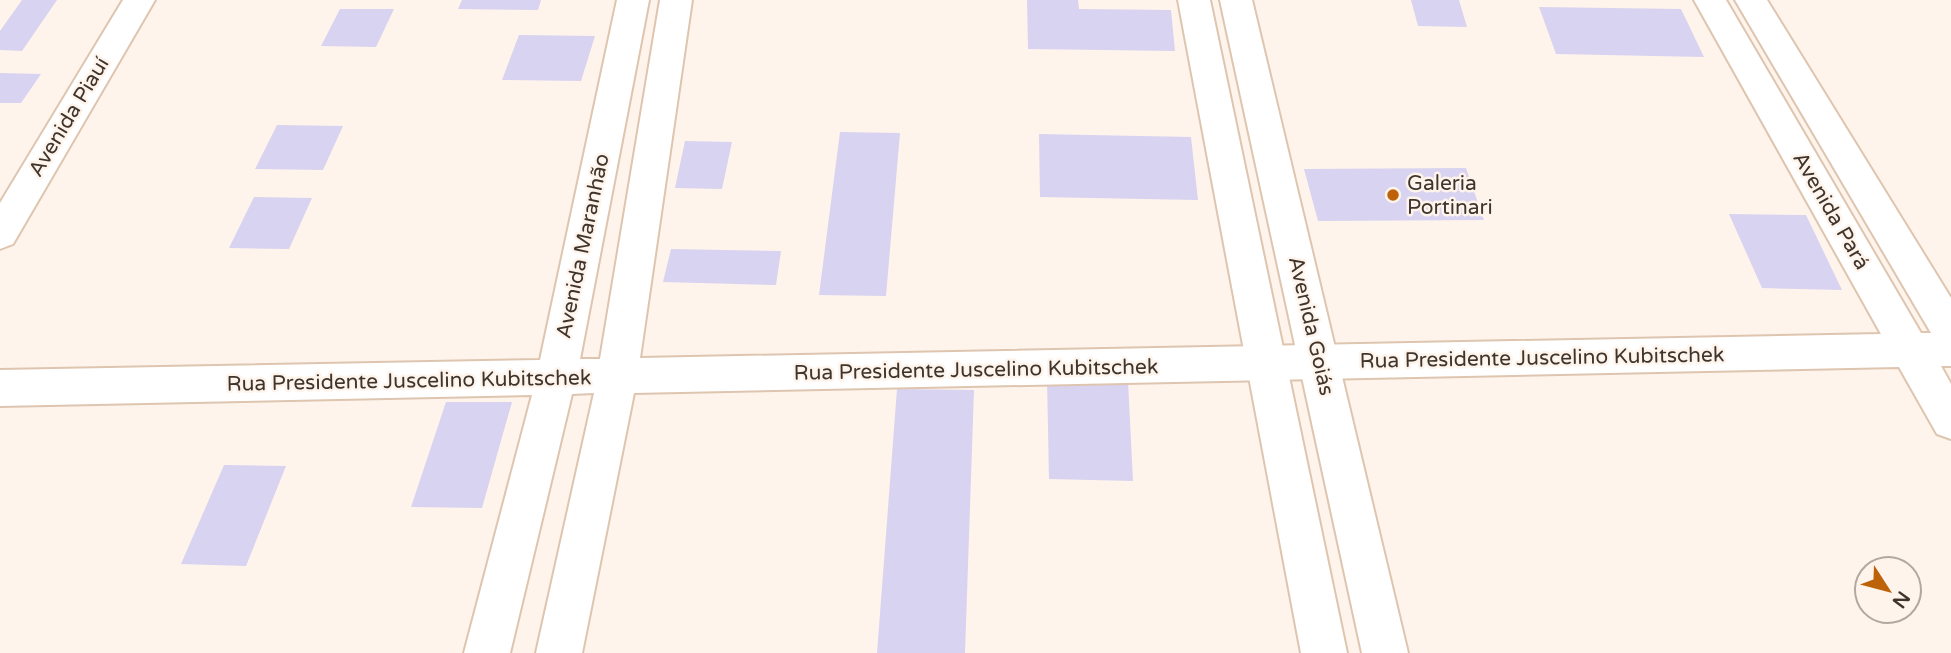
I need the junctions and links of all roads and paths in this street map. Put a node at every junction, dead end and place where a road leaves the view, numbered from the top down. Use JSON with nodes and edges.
{"nodes":[{"id":1,"x":139,"y":0,"type":"edge"},
{"id":2,"x":634,"y":0,"type":"edge"},
{"id":3,"x":676,"y":0,"type":"edge"},
{"id":4,"x":1194,"y":0,"type":"edge"},
{"id":5,"x":1236,"y":0,"type":"edge"},
{"id":6,"x":1710,"y":0,"type":"edge"},
{"id":7,"x":1752,"y":0,"type":"edge"},
{"id":8,"x":0,"y":234,"type":"edge"},
{"id":9,"x":1951,"y":332,"type":"edge"},
{"id":10,"x":1951,"y":349,"type":"edge"},
{"id":11,"x":1910,"y":350,"type":"junction"},
{"id":12,"x":1319,"y":363,"type":"junction"},
{"id":13,"x":1267,"y":364,"type":"junction"},
{"id":14,"x":617,"y":377,"type":"junction"},
{"id":15,"x":556,"y":379,"type":"junction"},
{"id":16,"x":0,"y":388,"type":"edge"},
{"id":17,"x":1951,"y":421,"type":"edge"},
{"id":18,"x":487,"y":653,"type":"edge"},
{"id":19,"x":559,"y":653,"type":"edge"},
{"id":20,"x":1324,"y":653,"type":"edge"},
{"id":21,"x":1385,"y":653,"type":"edge"}],
"edges":[{"from":1,"to":8,"type":"street","name":"Avenida Piauí"},
{"from":2,"to":15,"type":"street","name":"Avenida Maranhão"},
{"from":3,"to":14,"type":"street"},
{"from":4,"to":13,"type":"street"},
{"from":5,"to":12,"type":"street","name":"Avenida Goiás"},
{"from":6,"to":11,"type":"street","name":"Avenida Pará"},
{"from":7,"to":9,"type":"street","name":"Avenida Pará"},
{"from":10,"to":11,"type":"street","name":"Rua Presidente Juscelino Kubitschek"},
{"from":11,"to":12,"type":"street","name":"Rua Presidente Juscelino Kubitschek"},
{"from":11,"to":17,"type":"street","name":"Avenida Pará"},
{"from":12,"to":13,"type":"street","name":"Rua Presidente Juscelino Kubitschek"},
{"from":12,"to":21,"type":"street","name":"Avenida Goiás"},
{"from":13,"to":14,"type":"street","name":"Rua Presidente Juscelino Kubitschek"},
{"from":13,"to":20,"type":"street"},
{"from":14,"to":15,"type":"street","name":"Rua Presidente Juscelino Kubitschek"},
{"from":14,"to":19,"type":"street"},
{"from":15,"to":16,"type":"street","name":"Rua Presidente Juscelino Kubitschek"},
{"from":15,"to":18,"type":"street","name":"Avenida Maranhão"}]}
